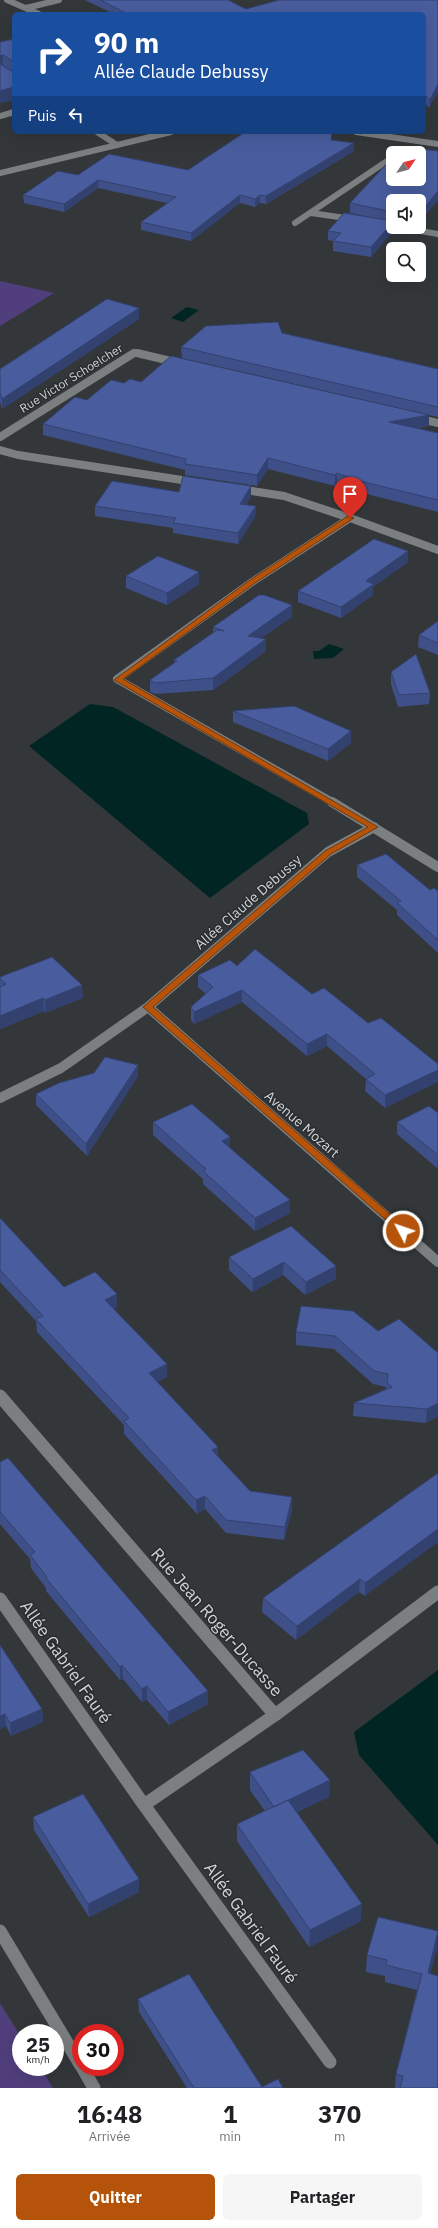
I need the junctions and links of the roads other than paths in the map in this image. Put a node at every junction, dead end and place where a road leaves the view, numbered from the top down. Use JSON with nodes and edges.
{"nodes":[{"id":1,"x":7,"y":0,"type":"edge"},
{"id":2,"x":59,"y":0,"type":"edge"},
{"id":3,"x":26,"y":8,"type":"junction"},
{"id":4,"x":35,"y":12,"type":"edge"},
{"id":5,"x":12,"y":113,"type":"edge"},
{"id":6,"x":0,"y":116,"type":"edge"},
{"id":7,"x":100,"y":134,"type":"edge"},
{"id":8,"x":163,"y":134,"type":"edge"},
{"id":9,"x":369,"y":134,"type":"edge"},
{"id":10,"x":416,"y":141,"type":"junction"},
{"id":11,"x":438,"y":144,"type":"edge"},
{"id":12,"x":117,"y":145,"type":"junction"},
{"id":13,"x":409,"y":146,"type":"edge"},
{"id":14,"x":386,"y":162,"type":"edge"},
{"id":15,"x":0,"y":173,"type":"edge"},
{"id":16,"x":311,"y":213,"type":"junction"},
{"id":17,"x":363,"y":221,"type":"edge"},
{"id":18,"x":295,"y":223,"type":"dead end"},
{"id":19,"x":426,"y":232,"type":"edge"},
{"id":20,"x":438,"y":234,"type":"edge"},
{"id":21,"x":190,"y":365,"type":"edge"},
{"id":22,"x":407,"y":415,"type":"edge"},
{"id":23,"x":438,"y":423,"type":"edge"},
{"id":24,"x":0,"y":437,"type":"edge"},
{"id":25,"x":0,"y":450,"type":"edge"},
{"id":26,"x":206,"y":484,"type":"edge"},
{"id":27,"x":229,"y":487,"type":"edge"},
{"id":28,"x":350,"y":518,"type":"junction"},
{"id":29,"x":438,"y":550,"type":"edge"},
{"id":30,"x":374,"y":827,"type":"junction"},
{"id":31,"x":438,"y":867,"type":"edge"},
{"id":32,"x":148,"y":1007,"type":"junction"},
{"id":33,"x":0,"y":1098,"type":"edge"},
{"id":34,"x":438,"y":1262,"type":"edge"},
{"id":35,"x":0,"y":1396,"type":"edge"},
{"id":36,"x":438,"y":1592,"type":"edge"},
{"id":37,"x":0,"y":1599,"type":"edge"},
{"id":38,"x":275,"y":1715,"type":"junction"},
{"id":39,"x":144,"y":1805,"type":"junction"},
{"id":40,"x":0,"y":1931,"type":"edge"},
{"id":41,"x":72,"y":2051,"type":"edge"},
{"id":42,"x":330,"y":2062,"type":"dead end"},
{"id":43,"x":87,"y":2076,"type":"edge"},
{"id":44,"x":94,"y":2088,"type":"edge"}],
"edges":[{"from":1,"to":3,"type":"street"},
{"from":2,"to":3,"type":"street"},
{"from":3,"to":4,"type":"street"},
{"from":5,"to":6,"type":"street"},
{"from":7,"to":12,"type":"street"},
{"from":8,"to":12,"type":"street"},
{"from":9,"to":10,"type":"street"},
{"from":10,"to":11,"type":"street"},
{"from":10,"to":13,"type":"street"},
{"from":12,"to":15,"type":"street"},
{"from":14,"to":16,"type":"street"},
{"from":16,"to":17,"type":"street"},
{"from":16,"to":18,"type":"street"},
{"from":19,"to":20,"type":"street"},
{"from":21,"to":24,"type":"street","name":"Rue Victor Schoelcher"},
{"from":22,"to":23,"type":"street"},
{"from":25,"to":26,"type":"street"},
{"from":27,"to":28,"type":"street"},
{"from":28,"to":29,"type":"street"},
{"from":28,"to":30,"type":"street"},
{"from":30,"to":31,"type":"street"},
{"from":30,"to":32,"type":"street","name":"Allée Claude Debussy"},
{"from":32,"to":33,"type":"street"},
{"from":32,"to":34,"type":"street","name":"Avenue Mozart"},
{"from":35,"to":38,"type":"street","name":"Rue Jean Roger-Ducasse"},
{"from":36,"to":38,"type":"street","name":"Rue Jean Roger-Ducasse"},
{"from":37,"to":39,"type":"street","name":"Allée Gabriel Fauré"},
{"from":38,"to":39,"type":"street"},
{"from":39,"to":42,"type":"street","name":"Allée Gabriel Fauré"},
{"from":40,"to":41,"type":"street"},
{"from":43,"to":44,"type":"street"}]}
